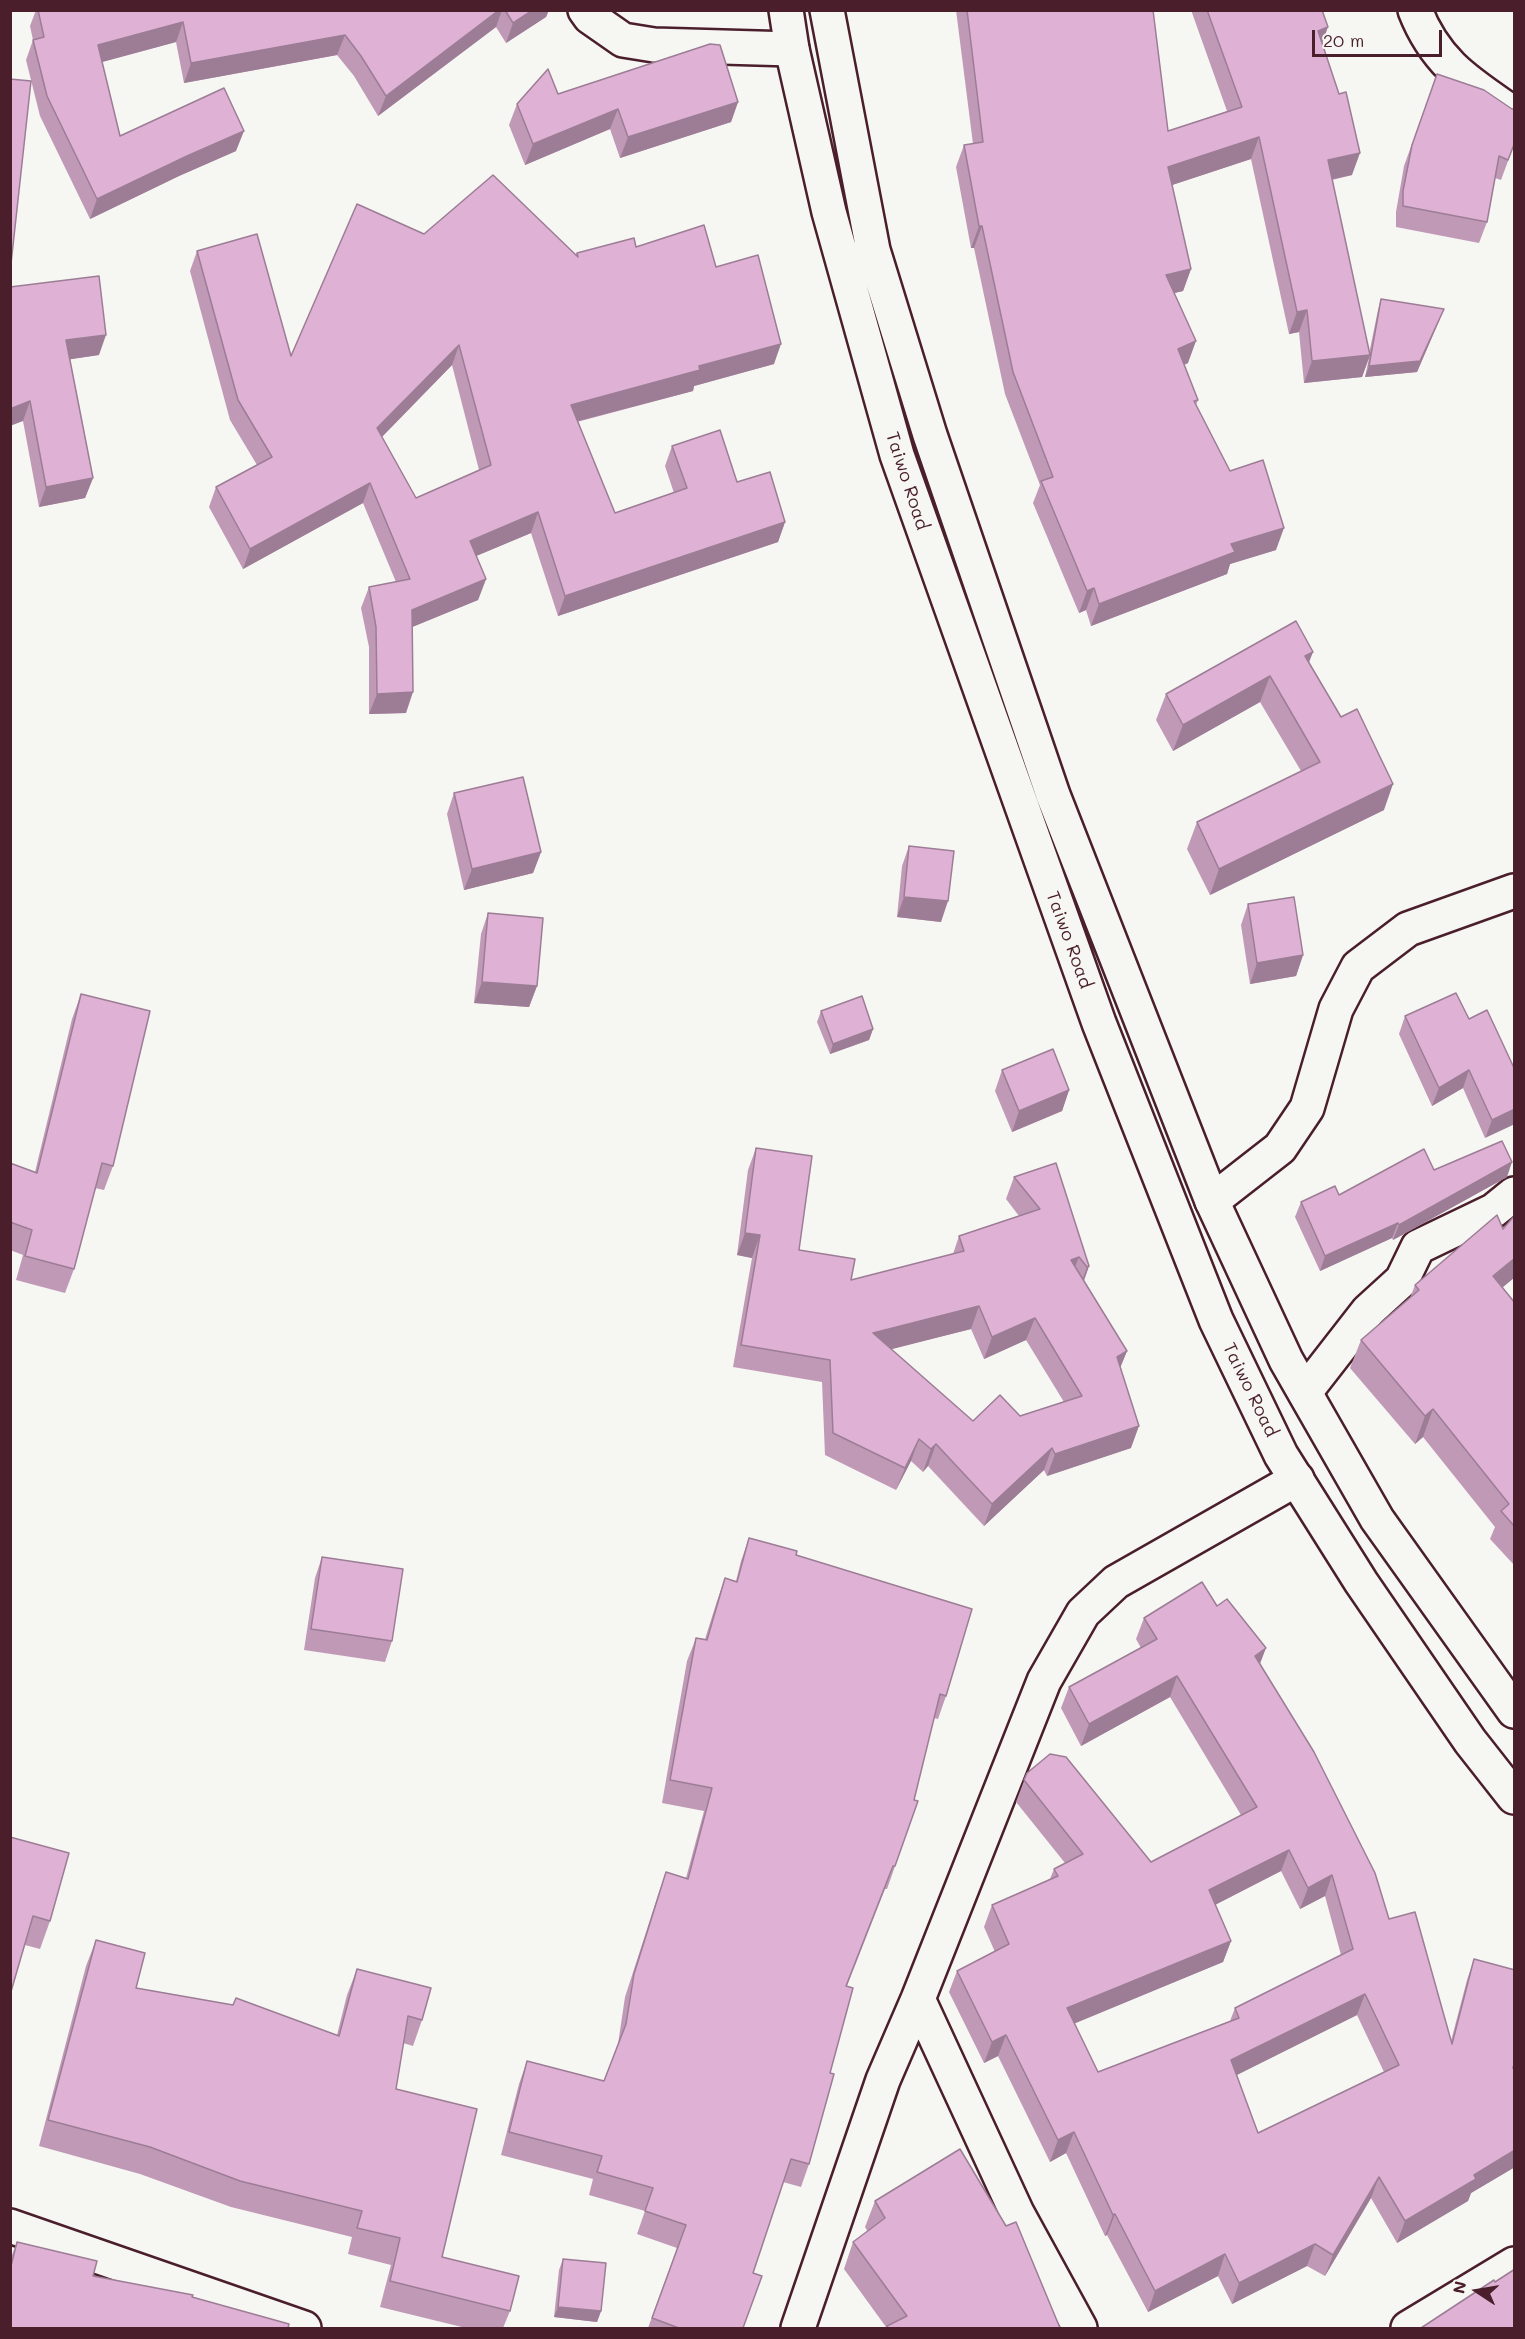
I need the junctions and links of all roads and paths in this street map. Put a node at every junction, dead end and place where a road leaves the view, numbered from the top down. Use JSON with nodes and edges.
{"nodes":[{"id":1,"x":585,"y":10,"type":"edge"},
{"id":2,"x":786,"y":10,"type":"edge"},
{"id":3,"x":827,"y":10,"type":"edge"},
{"id":4,"x":1415,"y":10,"type":"edge"},
{"id":5,"x":792,"y":49,"type":"junction"},
{"id":6,"x":1515,"y":114,"type":"edge"},
{"id":7,"x":1515,"y":891,"type":"edge"},
{"id":8,"x":1515,"y":1194,"type":"edge"},
{"id":9,"x":1212,"y":1201,"type":"junction"},
{"id":10,"x":1305,"y":1392,"type":"junction"},
{"id":11,"x":1297,"y":1479,"type":"junction"},
{"id":12,"x":1515,"y":1711,"type":"edge"},
{"id":13,"x":1515,"y":1797,"type":"edge"},
{"id":14,"x":918,"y":1999,"type":"junction"},
{"id":15,"x":10,"y":2226,"type":"edge"},
{"id":16,"x":1515,"y":2264,"type":"edge"},
{"id":17,"x":304,"y":2328,"type":"edge"},
{"id":18,"x":798,"y":2328,"type":"edge"},
{"id":19,"x":1080,"y":2328,"type":"edge"},
{"id":20,"x":1408,"y":2328,"type":"edge"}],
"edges":[{"from":1,"to":5,"type":"main road"},
{"from":2,"to":5,"type":"main road","name":"Taiwo Road"},
{"from":3,"to":9,"type":"main road","name":"Taiwo Road"},
{"from":4,"to":6,"type":"main road"},
{"from":5,"to":11,"type":"main road","name":"Taiwo Road"},
{"from":7,"to":9,"type":"main road"},
{"from":8,"to":10,"type":"main road"},
{"from":9,"to":10,"type":"main road","name":"Taiwo Road"},
{"from":10,"to":12,"type":"main road","name":"Taiwo Road"},
{"from":11,"to":13,"type":"main road","name":"Taiwo Road"},
{"from":11,"to":14,"type":"main road"},
{"from":14,"to":18,"type":"main road"},
{"from":14,"to":19,"type":"main road"},
{"from":15,"to":17,"type":"main road"},
{"from":16,"to":20,"type":"main road"}]}
